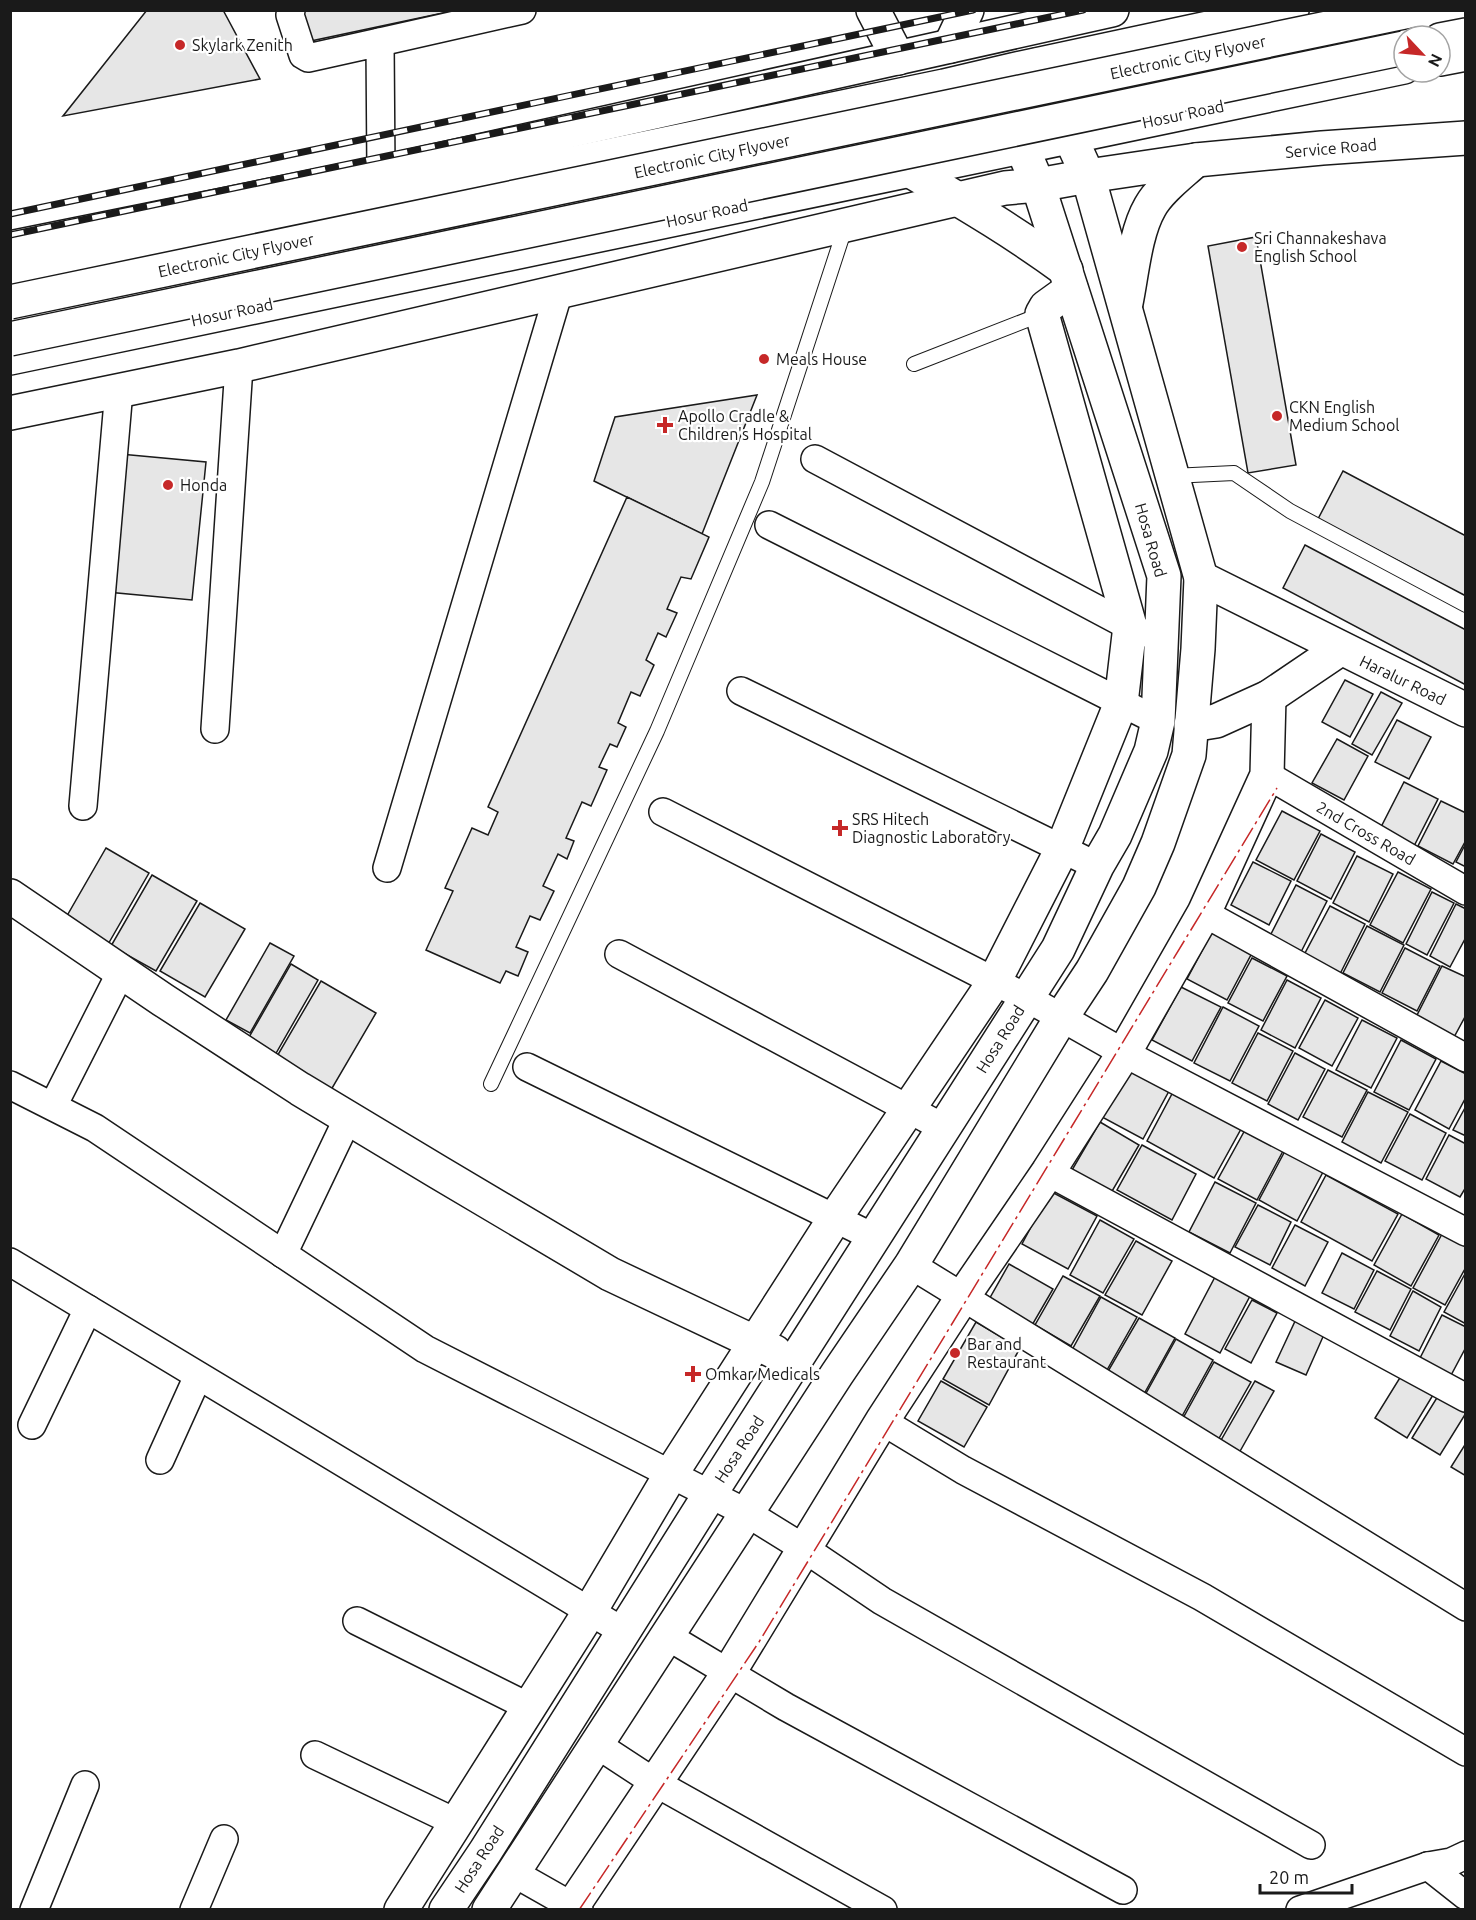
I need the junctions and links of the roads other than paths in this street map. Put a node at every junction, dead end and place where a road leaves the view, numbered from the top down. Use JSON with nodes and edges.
{"nodes":[{"id":1,"x":291,"y":10,"type":"edge"},
{"id":2,"x":522,"y":10,"type":"edge"},
{"id":3,"x":873,"y":10,"type":"edge"},
{"id":4,"x":967,"y":10,"type":"edge"},
{"id":5,"x":1113,"y":10,"type":"edge"},
{"id":6,"x":1292,"y":10,"type":"edge"},
{"id":7,"x":1414,"y":10,"type":"edge"},
{"id":8,"x":380,"y":42,"type":"junction"},
{"id":9,"x":950,"y":46,"type":"junction"},
{"id":10,"x":1392,"y":51,"type":"edge"},
{"id":11,"x":898,"y":58,"type":"junction"},
{"id":12,"x":1037,"y":65,"type":"junction"},
{"id":13,"x":1392,"y":70,"type":"edge"},
{"id":14,"x":995,"y":86,"type":"junction"},
{"id":15,"x":1071,"y":138,"type":"junction"},
{"id":16,"x":1466,"y":138,"type":"edge"},
{"id":17,"x":1023,"y":147,"type":"junction"},
{"id":18,"x":1196,"y":160,"type":"junction"},
{"id":19,"x":909,"y":170,"type":"junction"},
{"id":20,"x":381,"y":173,"type":"junction"},
{"id":21,"x":1088,"y":176,"type":"junction"},
{"id":22,"x":1038,"y":185,"type":"junction"},
{"id":23,"x":959,"y":199,"type":"junction"},
{"id":24,"x":846,"y":226,"type":"junction"},
{"id":25,"x":10,"y":248,"type":"edge"},
{"id":26,"x":10,"y":280,"type":"edge"},
{"id":27,"x":1068,"y":280,"type":"junction"},
{"id":28,"x":559,"y":291,"type":"junction"},
{"id":29,"x":10,"y":302,"type":"edge"},
{"id":30,"x":1125,"y":308,"type":"junction"},
{"id":31,"x":1042,"y":314,"type":"junction"},
{"id":32,"x":10,"y":339,"type":"edge"},
{"id":33,"x":10,"y":358,"type":"edge"},
{"id":34,"x":914,"y":364,"type":"dead end"},
{"id":35,"x":239,"y":366,"type":"junction"},
{"id":36,"x":119,"y":390,"type":"junction"},
{"id":37,"x":10,"y":413,"type":"edge"},
{"id":38,"x":815,"y":459,"type":"dead end"},
{"id":39,"x":1172,"y":476,"type":"junction"},
{"id":40,"x":769,"y":525,"type":"dead end"},
{"id":41,"x":1201,"y":578,"type":"junction"},
{"id":42,"x":1466,"y":604,"type":"edge"},
{"id":43,"x":1130,"y":626,"type":"junction"},
{"id":44,"x":1162,"y":643,"type":"junction"},
{"id":45,"x":1340,"y":649,"type":"junction"},
{"id":46,"x":741,"y":690,"type":"dead end"},
{"id":47,"x":1269,"y":698,"type":"junction"},
{"id":48,"x":1121,"y":703,"type":"junction"},
{"id":49,"x":1466,"y":710,"type":"edge"},
{"id":50,"x":1158,"y":721,"type":"junction"},
{"id":51,"x":1191,"y":725,"type":"junction"},
{"id":52,"x":215,"y":729,"type":"dead end"},
{"id":53,"x":1267,"y":775,"type":"junction"},
{"id":54,"x":83,"y":806,"type":"dead end"},
{"id":55,"x":663,"y":812,"type":"dead end"},
{"id":56,"x":1062,"y":849,"type":"junction"},
{"id":57,"x":1097,"y":866,"type":"junction"},
{"id":58,"x":387,"y":868,"type":"dead end"},
{"id":59,"x":1466,"y":891,"type":"edge"},
{"id":60,"x":10,"y":896,"type":"edge"},
{"id":61,"x":1204,"y":913,"type":"junction"},
{"id":62,"x":619,"y":954,"type":"dead end"},
{"id":63,"x":121,"y":972,"type":"junction"},
{"id":64,"x":994,"y":982,"type":"junction"},
{"id":65,"x":1027,"y":998,"type":"junction"},
{"id":66,"x":1061,"y":1018,"type":"junction"},
{"id":67,"x":1124,"y":1053,"type":"junction"},
{"id":68,"x":1466,"y":1058,"type":"edge"},
{"id":69,"x":527,"y":1066,"type":"dead end"},
{"id":70,"x":10,"y":1084,"type":"edge"},
{"id":71,"x":491,"y":1084,"type":"dead end"},
{"id":72,"x":52,"y":1106,"type":"junction"},
{"id":73,"x":908,"y":1108,"type":"junction"},
{"id":74,"x":348,"y":1118,"type":"junction"},
{"id":75,"x":944,"y":1128,"type":"junction"},
{"id":76,"x":1048,"y":1172,"type":"junction"},
{"id":77,"x":835,"y":1218,"type":"junction"},
{"id":78,"x":1466,"y":1232,"type":"edge"},
{"id":79,"x":875,"y":1238,"type":"junction"},
{"id":80,"x":283,"y":1254,"type":"junction"},
{"id":81,"x":10,"y":1262,"type":"edge"},
{"id":82,"x":911,"y":1265,"type":"junction"},
{"id":83,"x":962,"y":1298,"type":"junction"},
{"id":84,"x":88,"y":1309,"type":"junction"},
{"id":85,"x":756,"y":1343,"type":"junction"},
{"id":86,"x":796,"y":1362,"type":"junction"},
{"id":87,"x":198,"y":1376,"type":"junction"},
{"id":88,"x":1466,"y":1398,"type":"edge"},
{"id":89,"x":882,"y":1421,"type":"junction"},
{"id":90,"x":32,"y":1425,"type":"dead end"},
{"id":91,"x":160,"y":1460,"type":"dead end"},
{"id":92,"x":671,"y":1474,"type":"junction"},
{"id":93,"x":710,"y":1494,"type":"junction"},
{"id":94,"x":747,"y":1513,"type":"junction"},
{"id":95,"x":805,"y":1549,"type":"junction"},
{"id":96,"x":1466,"y":1607,"type":"edge"},
{"id":97,"x":590,"y":1611,"type":"junction"},
{"id":98,"x":357,"y":1621,"type":"dead end"},
{"id":99,"x":624,"y":1632,"type":"junction"},
{"id":100,"x":667,"y":1636,"type":"junction"},
{"id":101,"x":728,"y":1674,"type":"junction"},
{"id":102,"x":529,"y":1707,"type":"junction"},
{"id":103,"x":596,"y":1744,"type":"junction"},
{"id":104,"x":1466,"y":1752,"type":"edge"},
{"id":105,"x":315,"y":1755,"type":"dead end"},
{"id":106,"x":654,"y":1782,"type":"junction"},
{"id":107,"x":85,"y":1785,"type":"dead end"},
{"id":108,"x":455,"y":1822,"type":"junction"},
{"id":109,"x":224,"y":1839,"type":"dead end"},
{"id":110,"x":1311,"y":1845,"type":"dead end"},
{"id":111,"x":1466,"y":1855,"type":"edge"},
{"id":112,"x":1428,"y":1866,"type":"junction"},
{"id":113,"x":512,"y":1872,"type":"junction"},
{"id":114,"x":1123,"y":1890,"type":"dead end"},
{"id":115,"x":1466,"y":1896,"type":"edge"},
{"id":116,"x":573,"y":1908,"type":"edge"},
{"id":117,"x":1310,"y":1908,"type":"edge"},
{"id":118,"x":34,"y":1910,"type":"edge"},
{"id":119,"x":194,"y":1910,"type":"edge"},
{"id":120,"x":401,"y":1910,"type":"edge"},
{"id":121,"x":446,"y":1910,"type":"edge"},
{"id":122,"x":489,"y":1910,"type":"edge"},
{"id":123,"x":883,"y":1910,"type":"edge"}],
"edges":[{"from":1,"to":8,"type":"street"},
{"from":2,"to":8,"type":"street"},
{"from":3,"to":11,"type":"main road"},
{"from":4,"to":9,"type":"main road"},
{"from":5,"to":9,"type":"main road"},
{"from":6,"to":12,"type":"main road"},
{"from":7,"to":14,"type":"main road","name":"Electronic City Flyover","bridge":true},
{"from":8,"to":20,"type":"street"},
{"from":9,"to":11,"type":"main road"},
{"from":10,"to":32,"type":"main road","bridge":true},
{"from":11,"to":20,"type":"main road"},
{"from":12,"to":14,"type":"main road"},
{"from":12,"to":15,"type":"main road"},
{"from":13,"to":15,"type":"main road","name":"Hosur Road"},
{"from":14,"to":17,"type":"main road","name":"Hosa Road"},
{"from":14,"to":26,"type":"main road"},
{"from":14,"to":29,"type":"main road","name":"Electronic City Flyover","bridge":true},
{"from":15,"to":17,"type":"main road","name":"Hosur Road"},
{"from":15,"to":21,"type":"main road"},
{"from":16,"to":18,"type":"main road","name":"Service Road"},
{"from":17,"to":19,"type":"main road","name":"Hosur Road"},
{"from":17,"to":22,"type":"main road","name":"Hosa Road"},
{"from":18,"to":21,"type":"main road","name":"Service Road"},
{"from":18,"to":30,"type":"main road"},
{"from":19,"to":23,"type":"main road"},
{"from":19,"to":33,"type":"main road","name":"Hosur Road"},
{"from":20,"to":25,"type":"main road"},
{"from":21,"to":22,"type":"main road","name":"Service Road"},
{"from":21,"to":30,"type":"main road"},
{"from":22,"to":23,"type":"main road","name":"Service Road"},
{"from":22,"to":27,"type":"main road","name":"Hosa Road"},
{"from":23,"to":24,"type":"main road","name":"Service Road"},
{"from":23,"to":27,"type":"main road"},
{"from":24,"to":28,"type":"main road","name":"Service Road"},
{"from":24,"to":71,"type":"lane"},
{"from":27,"to":31,"type":"main road"},
{"from":27,"to":44,"type":"main road","name":"Hosa Road"},
{"from":28,"to":35,"type":"main road","name":"Service Road"},
{"from":28,"to":58,"type":"street"},
{"from":30,"to":39,"type":"main road"},
{"from":31,"to":34,"type":"lane"},
{"from":31,"to":43,"type":"main road"},
{"from":35,"to":36,"type":"main road","name":"Service Road"},
{"from":35,"to":52,"type":"street"},
{"from":36,"to":37,"type":"main road"},
{"from":36,"to":54,"type":"street"},
{"from":38,"to":43,"type":"street"},
{"from":39,"to":41,"type":"main road"},
{"from":39,"to":42,"type":"lane"},
{"from":40,"to":48,"type":"street"},
{"from":41,"to":45,"type":"main road","name":"Haralur Road"},
{"from":41,"to":51,"type":"main road"},
{"from":43,"to":44,"type":"street"},
{"from":43,"to":48,"type":"main road"},
{"from":44,"to":50,"type":"main road","name":"Hosa Road"},
{"from":45,"to":47,"type":"main road"},
{"from":45,"to":49,"type":"main road","name":"Haralur Road"},
{"from":46,"to":56,"type":"street"},
{"from":47,"to":51,"type":"main road"},
{"from":47,"to":53,"type":"main road"},
{"from":48,"to":50,"type":"street"},
{"from":48,"to":56,"type":"main road"},
{"from":50,"to":57,"type":"main road","name":"Hosa Road"},
{"from":51,"to":66,"type":"main road"},
{"from":53,"to":59,"type":"street","name":"2nd Cross Road"},
{"from":53,"to":61,"type":"main road"},
{"from":55,"to":64,"type":"street"},
{"from":56,"to":57,"type":"street"},
{"from":56,"to":64,"type":"main road"},
{"from":57,"to":65,"type":"main road","name":"Hosa Road"},
{"from":60,"to":63,"type":"main road"},
{"from":61,"to":67,"type":"main road"},
{"from":61,"to":68,"type":"street"},
{"from":62,"to":73,"type":"street"},
{"from":63,"to":72,"type":"street"},
{"from":63,"to":74,"type":"main road"},
{"from":64,"to":65,"type":"street"},
{"from":64,"to":73,"type":"main road"},
{"from":65,"to":66,"type":"street"},
{"from":65,"to":75,"type":"main road","name":"Hosa Road"},
{"from":66,"to":67,"type":"street"},
{"from":66,"to":82,"type":"main road"},
{"from":67,"to":76,"type":"main road"},
{"from":67,"to":78,"type":"street"},
{"from":69,"to":77,"type":"street"},
{"from":70,"to":72,"type":"street"},
{"from":72,"to":80,"type":"street"},
{"from":73,"to":75,"type":"street"},
{"from":73,"to":77,"type":"main road"},
{"from":74,"to":80,"type":"street"},
{"from":74,"to":85,"type":"main road"},
{"from":75,"to":79,"type":"main road","name":"Hosa Road"},
{"from":76,"to":83,"type":"main road"},
{"from":76,"to":88,"type":"street"},
{"from":77,"to":79,"type":"street"},
{"from":77,"to":85,"type":"main road"},
{"from":79,"to":86,"type":"main road","name":"Hosa Road"},
{"from":80,"to":92,"type":"street"},
{"from":81,"to":84,"type":"street"},
{"from":82,"to":83,"type":"street"},
{"from":82,"to":94,"type":"main road"},
{"from":83,"to":89,"type":"main road"},
{"from":83,"to":96,"type":"street"},
{"from":84,"to":87,"type":"street"},
{"from":84,"to":90,"type":"street"},
{"from":85,"to":86,"type":"main road"},
{"from":85,"to":92,"type":"main road"},
{"from":86,"to":93,"type":"main road","name":"Hosa Road"},
{"from":87,"to":91,"type":"street"},
{"from":87,"to":97,"type":"street"},
{"from":89,"to":95,"type":"main road"},
{"from":89,"to":104,"type":"street"},
{"from":92,"to":93,"type":"street"},
{"from":92,"to":97,"type":"main road"},
{"from":93,"to":94,"type":"street"},
{"from":93,"to":99,"type":"main road","name":"Hosa Road"},
{"from":94,"to":95,"type":"street"},
{"from":94,"to":100,"type":"main road"},
{"from":95,"to":101,"type":"main road"},
{"from":95,"to":110,"type":"street"},
{"from":97,"to":99,"type":"street"},
{"from":97,"to":102,"type":"main road"},
{"from":98,"to":102,"type":"street"},
{"from":99,"to":121,"type":"main road","name":"Hosa Road"},
{"from":100,"to":101,"type":"street"},
{"from":100,"to":103,"type":"main road"},
{"from":101,"to":106,"type":"main road"},
{"from":101,"to":114,"type":"street"},
{"from":102,"to":108,"type":"main road"},
{"from":103,"to":106,"type":"street"},
{"from":103,"to":113,"type":"main road"},
{"from":105,"to":108,"type":"street"},
{"from":106,"to":116,"type":"main road"},
{"from":106,"to":123,"type":"street"},
{"from":107,"to":118,"type":"street"},
{"from":108,"to":120,"type":"main road"},
{"from":109,"to":119,"type":"street"},
{"from":111,"to":112,"type":"street"},
{"from":112,"to":115,"type":"street"},
{"from":112,"to":117,"type":"street"},
{"from":113,"to":116,"type":"street"},
{"from":113,"to":122,"type":"main road"}]}
